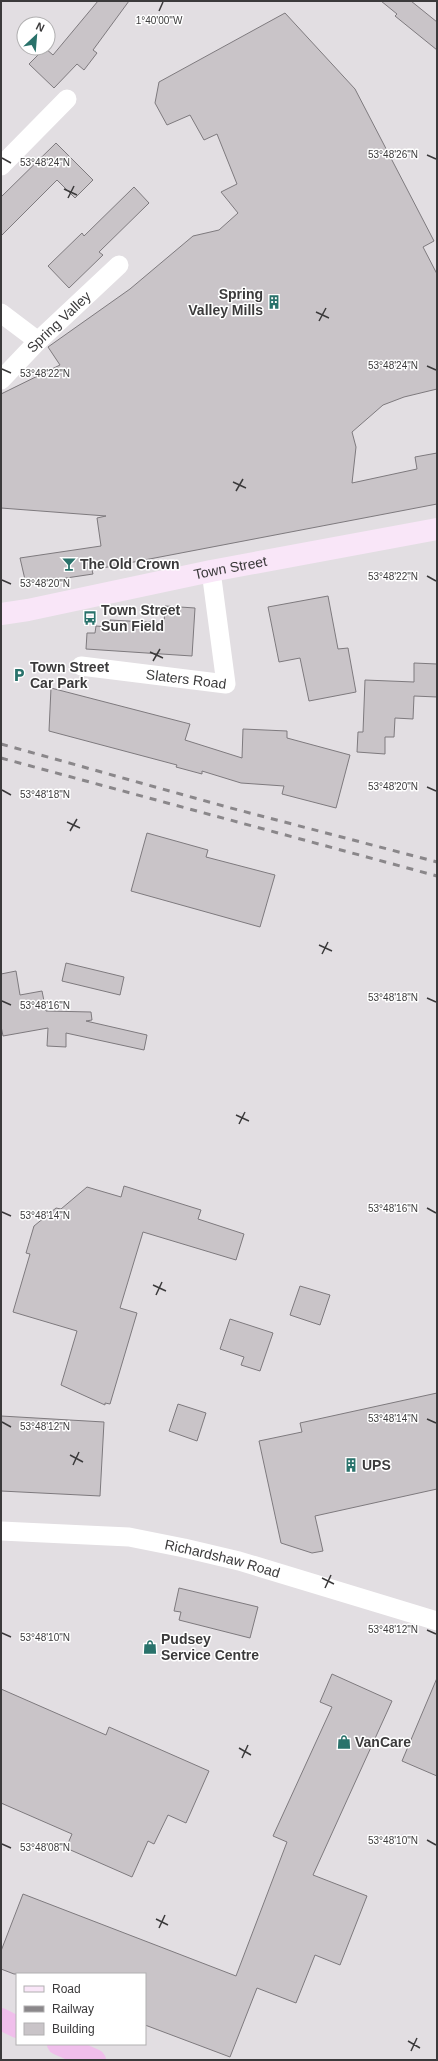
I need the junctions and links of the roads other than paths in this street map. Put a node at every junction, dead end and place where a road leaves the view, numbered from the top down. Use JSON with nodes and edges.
{"nodes":[{"id":1,"x":67,"y":99,"type":"dead end"},
{"id":2,"x":1,"y":166,"type":"edge"},
{"id":3,"x":119,"y":265,"type":"dead end"},
{"id":4,"x":1,"y":313,"type":"edge"},
{"id":5,"x":38,"y":341,"type":"junction"},
{"id":6,"x":1,"y":380,"type":"edge"},
{"id":7,"x":437,"y":529,"type":"edge"},
{"id":8,"x":211,"y":571,"type":"junction"},
{"id":9,"x":1,"y":614,"type":"edge"},
{"id":10,"x":80,"y":666,"type":"dead end"},
{"id":11,"x":1,"y":1531,"type":"edge"},
{"id":12,"x":437,"y":1621,"type":"edge"},
{"id":13,"x":1,"y":2019,"type":"edge"},
{"id":14,"x":16,"y":2026,"type":"edge"},
{"id":15,"x":60,"y":2045,"type":"edge"},
{"id":16,"x":95,"y":2060,"type":"edge"}],
"edges":[{"from":1,"to":2,"type":"street"},
{"from":3,"to":5,"type":"street","name":"Spring Valley"},
{"from":4,"to":5,"type":"street"},
{"from":5,"to":6,"type":"street","name":"Spring Valley"},
{"from":7,"to":8,"type":"main road","name":"Town Street"},
{"from":8,"to":9,"type":"main road","name":"Town Street"},
{"from":8,"to":10,"type":"street","name":"Slaters Road"},
{"from":11,"to":12,"type":"street","name":"Richardshaw Road"},
{"from":13,"to":14,"type":"highway"},
{"from":15,"to":16,"type":"highway"}]}
